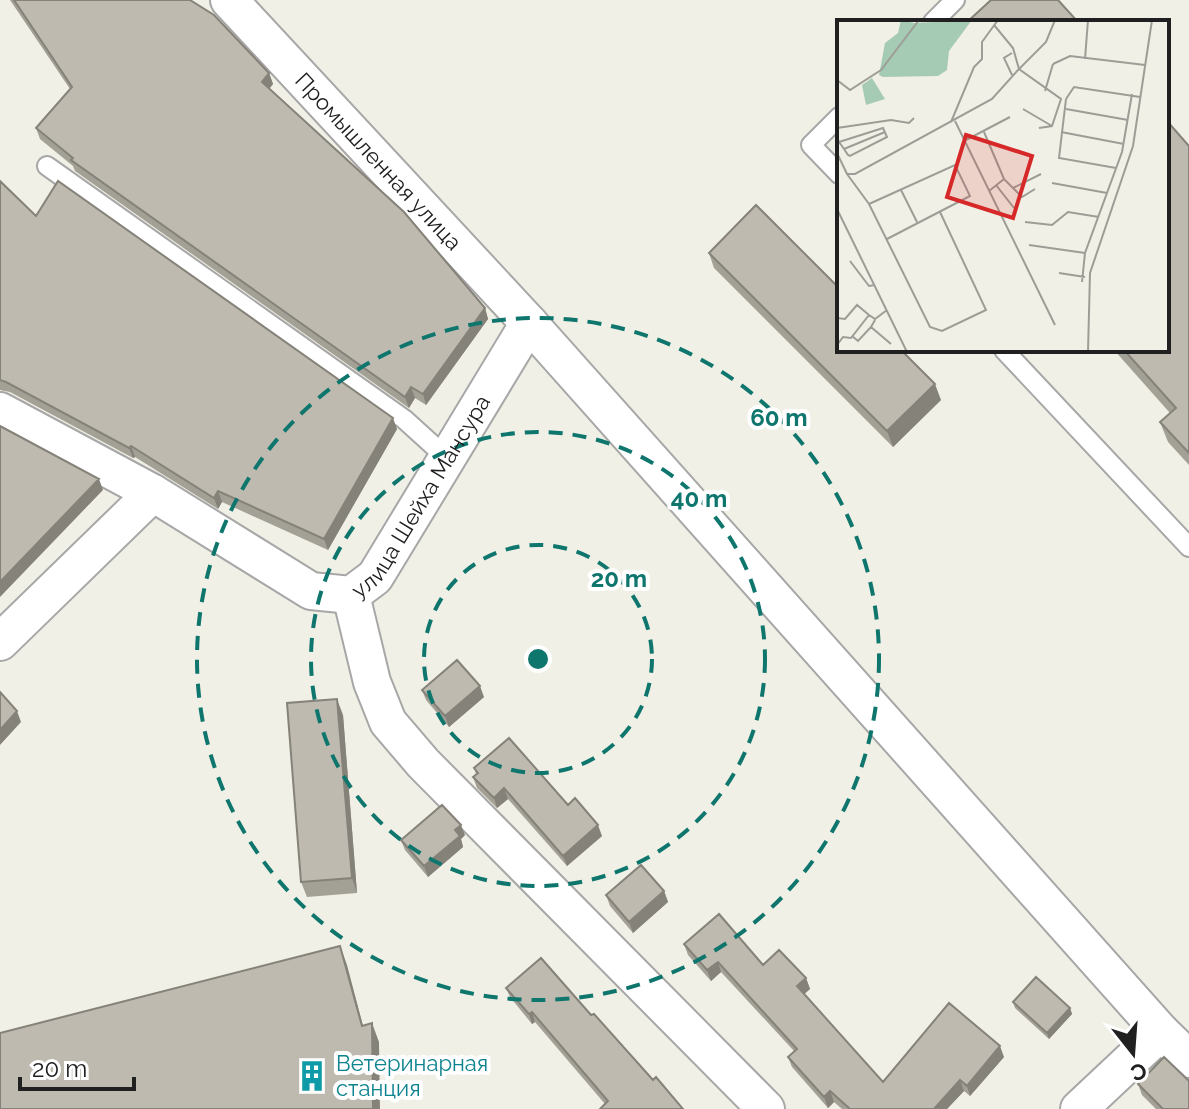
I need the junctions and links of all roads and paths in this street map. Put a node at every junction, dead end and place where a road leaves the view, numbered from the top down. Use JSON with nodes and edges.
{"nodes":[{"id":1,"x":229,"y":0,"type":"edge"},
{"id":2,"x":955,"y":0,"type":"edge"},
{"id":3,"x":935,"y":20,"type":"edge"},
{"id":4,"x":837,"y":119,"type":"edge"},
{"id":5,"x":47,"y":166,"type":"dead end"},
{"id":6,"x":837,"y":172,"type":"edge"},
{"id":7,"x":529,"y":323,"type":"junction"},
{"id":8,"x":1006,"y":352,"type":"edge"},
{"id":9,"x":0,"y":411,"type":"edge"},
{"id":10,"x":447,"y":458,"type":"junction"},
{"id":11,"x":153,"y":493,"type":"junction"},
{"id":12,"x":1189,"y":547,"type":"edge"},
{"id":13,"x":351,"y":595,"type":"junction"},
{"id":14,"x":0,"y":642,"type":"edge"},
{"id":15,"x":1161,"y":1032,"type":"junction"},
{"id":16,"x":1189,"y":1059,"type":"edge"},
{"id":17,"x":766,"y":1109,"type":"edge"},
{"id":18,"x":1079,"y":1109,"type":"edge"}],
"edges":[{"from":1,"to":7,"type":"street","name":"Промышленная улица"},
{"from":2,"to":3,"type":"lane"},
{"from":4,"to":6,"type":"lane"},
{"from":5,"to":10,"type":"lane"},
{"from":7,"to":10,"type":"street","name":"улица Шейха Мансура"},
{"from":7,"to":15,"type":"street","name":"Промышленная улица"},
{"from":8,"to":12,"type":"lane"},
{"from":9,"to":11,"type":"street","name":"улица Шейха Мансура"},
{"from":10,"to":13,"type":"street","name":"улица Шейха Мансура"},
{"from":11,"to":13,"type":"street","name":"улица Шейха Мансура"},
{"from":11,"to":14,"type":"street"},
{"from":13,"to":17,"type":"street"},
{"from":15,"to":16,"type":"street","name":"Промышленная улица"},
{"from":15,"to":18,"type":"street"}]}
